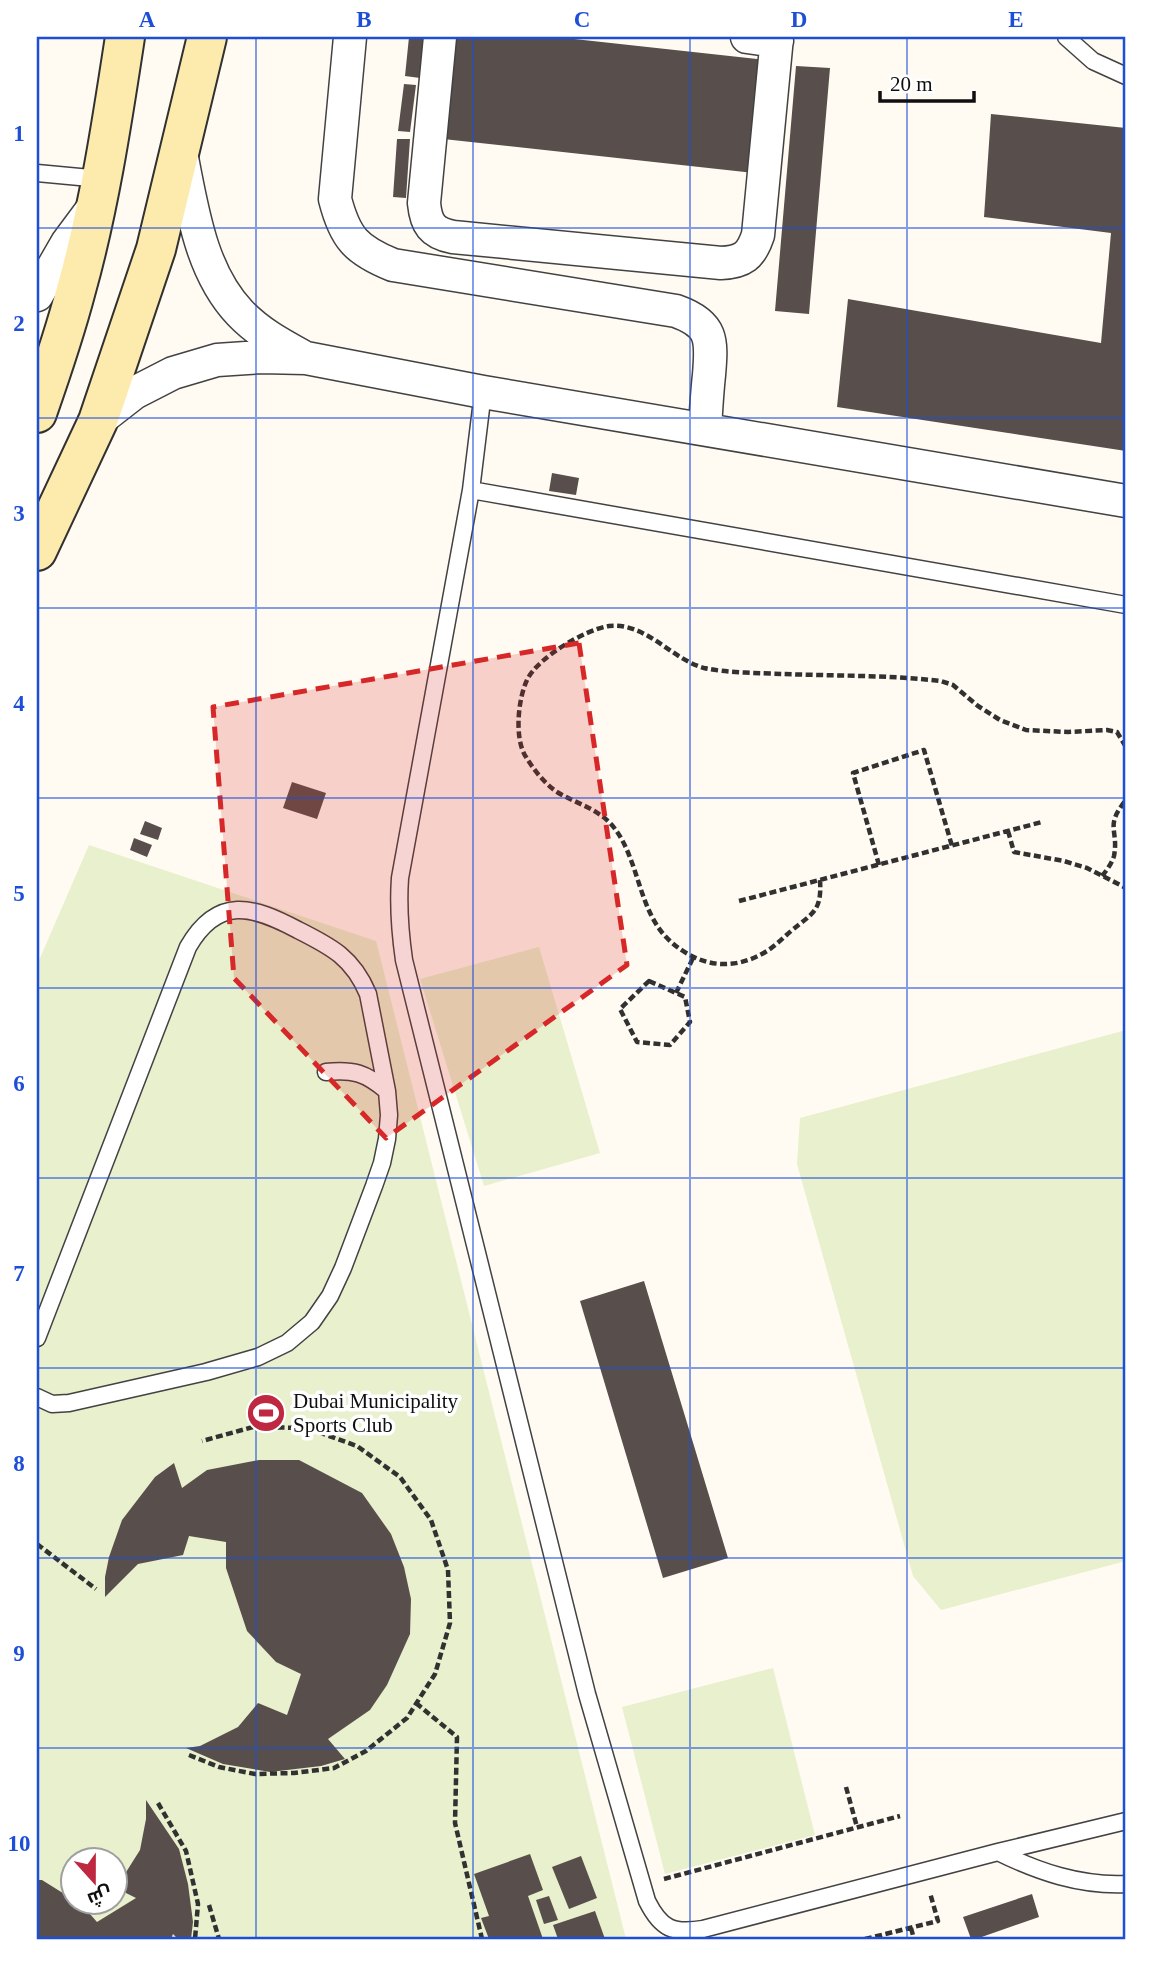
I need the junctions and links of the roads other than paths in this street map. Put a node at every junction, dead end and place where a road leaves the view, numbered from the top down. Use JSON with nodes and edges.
{"nodes":[{"id":1,"x":125,"y":37,"type":"edge"},
{"id":2,"x":207,"y":37,"type":"edge"},
{"id":3,"x":350,"y":37,"type":"edge"},
{"id":4,"x":440,"y":37,"type":"edge"},
{"id":5,"x":1066,"y":37,"type":"edge"},
{"id":6,"x":767,"y":38,"type":"edge"},
{"id":7,"x":1126,"y":76,"type":"edge"},
{"id":8,"x":180,"y":150,"type":"junction"},
{"id":9,"x":37,"y":173,"type":"edge"},
{"id":10,"x":98,"y":192,"type":"junction"},
{"id":11,"x":37,"y":295,"type":"edge"},
{"id":12,"x":306,"y":358,"type":"junction"},
{"id":13,"x":483,"y":392,"type":"junction"},
{"id":14,"x":37,"y":413,"type":"edge"},
{"id":15,"x":98,"y":421,"type":"junction"},
{"id":16,"x":705,"y":429,"type":"junction"},
{"id":17,"x":471,"y":490,"type":"junction"},
{"id":18,"x":1126,"y":501,"type":"edge"},
{"id":19,"x":37,"y":551,"type":"edge"},
{"id":20,"x":1126,"y":605,"type":"edge"},
{"id":21,"x":326,"y":1072,"type":"dead end"},
{"id":22,"x":387,"y":1091,"type":"junction"},
{"id":23,"x":37,"y":1338,"type":"edge"},
{"id":24,"x":37,"y":1397,"type":"edge"},
{"id":25,"x":1126,"y":1821,"type":"edge"},
{"id":26,"x":998,"y":1852,"type":"junction"},
{"id":27,"x":1126,"y":1884,"type":"edge"}],
"edges":[{"from":1,"to":10,"type":"street"},
{"from":2,"to":8,"type":"street"},
{"from":3,"to":16,"type":"street"},
{"from":4,"to":6,"type":"street"},
{"from":5,"to":7,"type":"lane"},
{"from":8,"to":12,"type":"street"},
{"from":8,"to":15,"type":"street"},
{"from":9,"to":10,"type":"lane"},
{"from":10,"to":11,"type":"street"},
{"from":10,"to":14,"type":"street"},
{"from":12,"to":13,"type":"street"},
{"from":12,"to":15,"type":"street"},
{"from":13,"to":16,"type":"street"},
{"from":13,"to":17,"type":"lane"},
{"from":15,"to":19,"type":"street"},
{"from":16,"to":18,"type":"street"},
{"from":17,"to":20,"type":"lane"},
{"from":17,"to":26,"type":"lane"},
{"from":21,"to":22,"type":"lane"},
{"from":22,"to":23,"type":"lane"},
{"from":22,"to":24,"type":"lane"},
{"from":25,"to":26,"type":"lane"},
{"from":26,"to":27,"type":"lane"}]}
